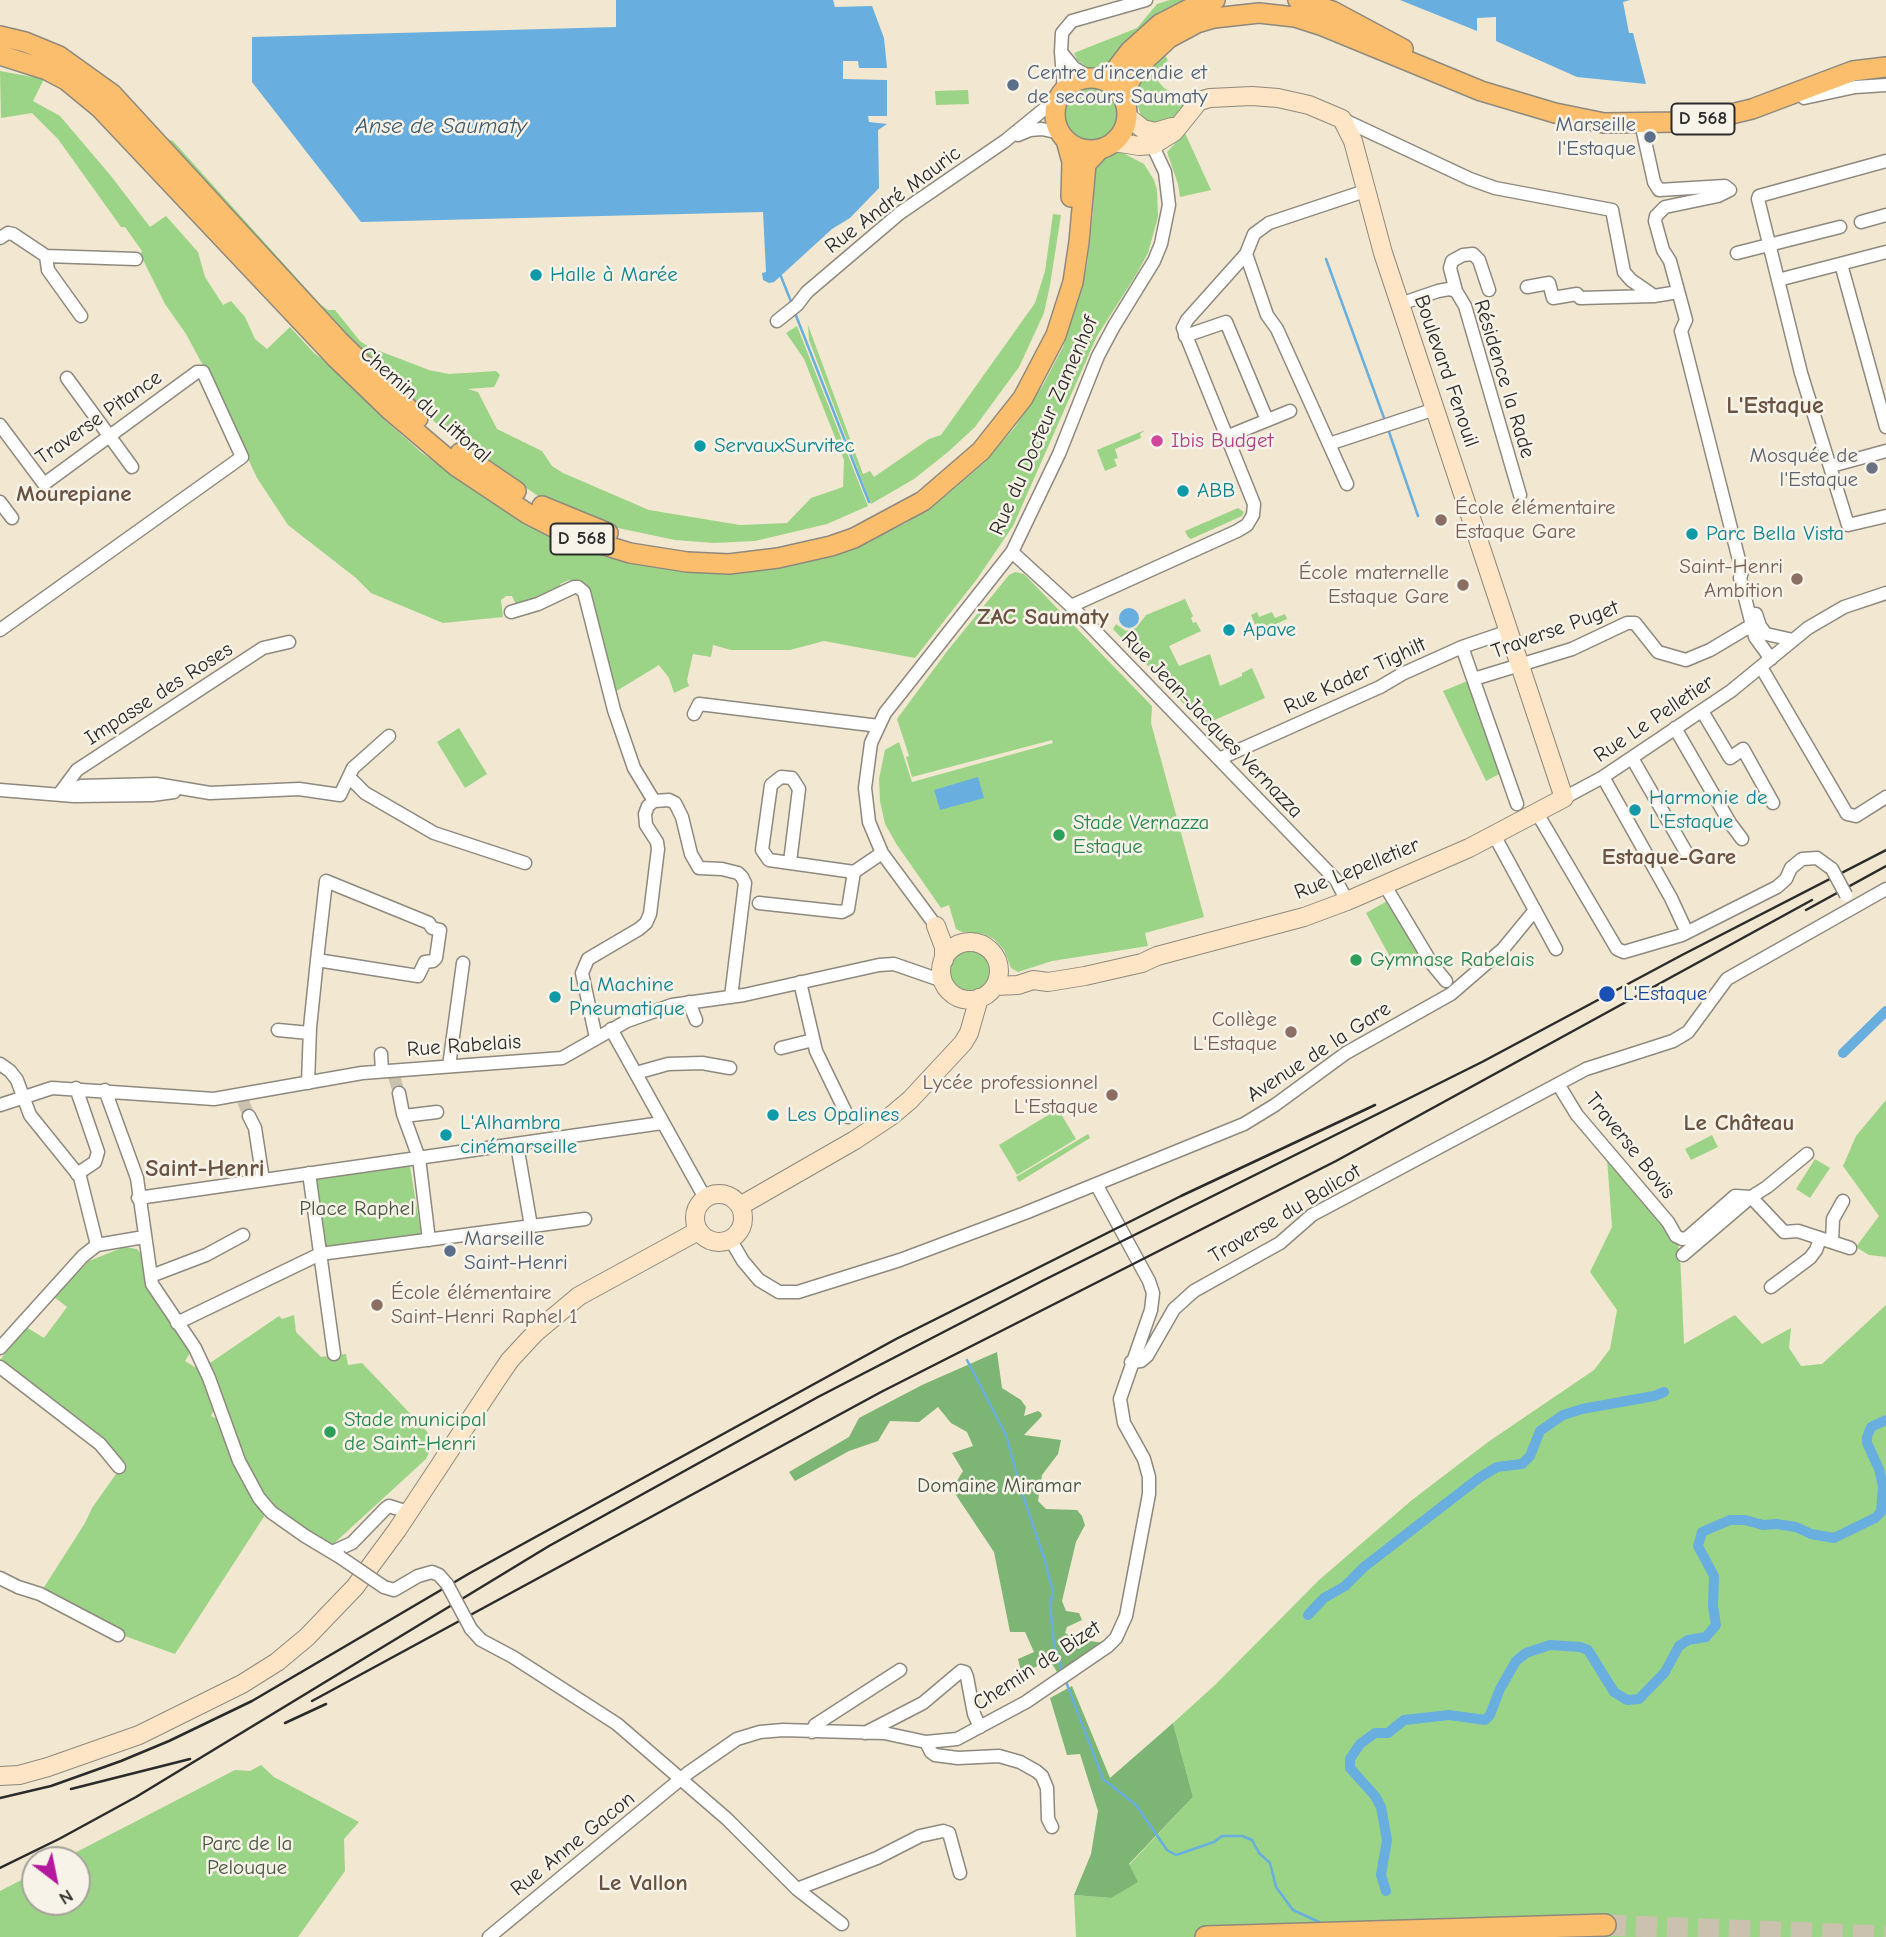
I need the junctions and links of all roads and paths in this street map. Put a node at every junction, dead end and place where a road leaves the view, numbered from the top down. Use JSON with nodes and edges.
{"nodes":[{"id":1,"x":1146,"y":0,"type":"edge"},
{"id":2,"x":1214,"y":0,"type":"edge"},
{"id":3,"x":1298,"y":0,"type":"edge"},
{"id":4,"x":0,"y":36,"type":"edge"},
{"id":5,"x":0,"y":42,"type":"edge"},
{"id":6,"x":25,"y":42,"type":"junction"},
{"id":7,"x":1061,"y":52,"type":"junction"},
{"id":8,"x":0,"y":55,"type":"edge"},
{"id":9,"x":1886,"y":57,"type":"edge"},
{"id":10,"x":1886,"y":67,"type":"edge"},
{"id":11,"x":1432,"y":71,"type":"junction"},
{"id":12,"x":1098,"y":79,"type":"junction"},
{"id":13,"x":1886,"y":85,"type":"edge"},
{"id":14,"x":1061,"y":93,"type":"junction"},
{"id":15,"x":1123,"y":96,"type":"junction"},
{"id":16,"x":1769,"y":98,"type":"junction"},
{"id":17,"x":1342,"y":119,"type":"junction"},
{"id":18,"x":1641,"y":119,"type":"junction"},
{"id":19,"x":1141,"y":134,"type":"junction"},
{"id":20,"x":1063,"y":136,"type":"junction"},
{"id":21,"x":1005,"y":141,"type":"junction"},
{"id":22,"x":1107,"y":146,"type":"junction"},
{"id":23,"x":1886,"y":161,"type":"edge"},
{"id":24,"x":1368,"y":190,"type":"junction"},
{"id":25,"x":1886,"y":215,"type":"edge"},
{"id":26,"x":1861,"y":222,"type":"dead end"},
{"id":27,"x":1840,"y":227,"type":"dead end"},
{"id":28,"x":0,"y":239,"type":"edge"},
{"id":29,"x":1770,"y":245,"type":"junction"},
{"id":30,"x":1886,"y":252,"type":"edge"},
{"id":31,"x":1737,"y":253,"type":"dead end"},
{"id":32,"x":1246,"y":254,"type":"junction"},
{"id":33,"x":46,"y":256,"type":"junction"},
{"id":34,"x":136,"y":258,"type":"dead end"},
{"id":35,"x":1841,"y":264,"type":"junction"},
{"id":36,"x":1778,"y":281,"type":"junction"},
{"id":37,"x":1527,"y":287,"type":"dead end"},
{"id":38,"x":1489,"y":290,"type":"dead end"},
{"id":39,"x":1456,"y":291,"type":"junction"},
{"id":40,"x":1678,"y":292,"type":"junction"},
{"id":41,"x":1654,"y":296,"type":"junction"},
{"id":42,"x":1400,"y":304,"type":"junction"},
{"id":43,"x":81,"y":316,"type":"dead end"},
{"id":44,"x":774,"y":318,"type":"dead end"},
{"id":45,"x":1185,"y":336,"type":"junction"},
{"id":46,"x":68,"y":378,"type":"dead end"},
{"id":47,"x":1436,"y":409,"type":"junction"},
{"id":48,"x":1290,"y":411,"type":"dead end"},
{"id":49,"x":1267,"y":420,"type":"junction"},
{"id":50,"x":0,"y":425,"type":"edge"},
{"id":51,"x":1886,"y":427,"type":"edge"},
{"id":52,"x":109,"y":436,"type":"junction"},
{"id":53,"x":1226,"y":437,"type":"junction"},
{"id":54,"x":1329,"y":444,"type":"junction"},
{"id":55,"x":1886,"y":451,"type":"edge"},
{"id":56,"x":1831,"y":466,"type":"junction"},
{"id":57,"x":132,"y":467,"type":"dead end"},
{"id":58,"x":1347,"y":484,"type":"dead end"},
{"id":59,"x":1520,"y":495,"type":"dead end"},
{"id":60,"x":0,"y":502,"type":"edge"},
{"id":61,"x":1886,"y":516,"type":"edge"},
{"id":62,"x":12,"y":518,"type":"dead end"},
{"id":63,"x":1012,"y":552,"type":"junction"},
{"id":64,"x":1742,"y":572,"type":"junction"},
{"id":65,"x":1886,"y":593,"type":"edge"},
{"id":66,"x":1071,"y":606,"type":"junction"},
{"id":67,"x":512,"y":612,"type":"dead end"},
{"id":68,"x":1752,"y":625,"type":"junction"},
{"id":69,"x":0,"y":629,"type":"edge"},
{"id":70,"x":1509,"y":631,"type":"junction"},
{"id":71,"x":1793,"y":640,"type":"junction"},
{"id":72,"x":289,"y":642,"type":"dead end"},
{"id":73,"x":1462,"y":647,"type":"junction"},
{"id":74,"x":1766,"y":663,"type":"junction"},
{"id":75,"x":1520,"y":664,"type":"junction"},
{"id":76,"x":1474,"y":679,"type":"junction"},
{"id":77,"x":1702,"y":710,"type":"junction"},
{"id":78,"x":694,"y":714,"type":"dead end"},
{"id":79,"x":879,"y":726,"type":"junction"},
{"id":80,"x":1675,"y":728,"type":"junction"},
{"id":81,"x":389,"y":736,"type":"dead end"},
{"id":82,"x":1632,"y":758,"type":"junction"},
{"id":83,"x":1219,"y":760,"type":"junction"},
{"id":84,"x":349,"y":777,"type":"junction"},
{"id":85,"x":1602,"y":777,"type":"junction"},
{"id":86,"x":0,"y":790,"type":"edge"},
{"id":87,"x":60,"y":793,"type":"junction"},
{"id":88,"x":1886,"y":797,"type":"edge"},
{"id":89,"x":1564,"y":798,"type":"junction"},
{"id":90,"x":654,"y":801,"type":"junction"},
{"id":91,"x":1773,"y":803,"type":"dead end"},
{"id":92,"x":1517,"y":804,"type":"dead end"},
{"id":93,"x":1536,"y":813,"type":"junction"},
{"id":94,"x":1494,"y":835,"type":"junction"},
{"id":95,"x":1742,"y":839,"type":"dead end"},
{"id":96,"x":1686,"y":852,"type":"dead end"},
{"id":97,"x":882,"y":853,"type":"junction"},
{"id":98,"x":790,"y":862,"type":"junction"},
{"id":99,"x":525,"y":863,"type":"dead end"},
{"id":100,"x":854,"y":872,"type":"junction"},
{"id":101,"x":1384,"y":884,"type":"junction"},
{"id":102,"x":1886,"y":889,"type":"edge"},
{"id":103,"x":1347,"y":901,"type":"junction"},
{"id":104,"x":759,"y":903,"type":"dead end"},
{"id":105,"x":1852,"y":908,"type":"junction"},
{"id":106,"x":1535,"y":910,"type":"junction"},
{"id":107,"x":936,"y":926,"type":"junction"},
{"id":108,"x":1684,"y":926,"type":"dead end"},
{"id":109,"x":967,"y":942,"type":"junction"},
{"id":110,"x":1556,"y":949,"type":"dead end"},
{"id":111,"x":317,"y":960,"type":"junction"},
{"id":112,"x":463,"y":963,"type":"dead end"},
{"id":113,"x":943,"y":968,"type":"junction"},
{"id":114,"x":997,"y":978,"type":"junction"},
{"id":115,"x":1446,"y":981,"type":"dead end"},
{"id":116,"x":800,"y":982,"type":"junction"},
{"id":117,"x":731,"y":997,"type":"junction"},
{"id":118,"x":970,"y":998,"type":"junction"},
{"id":119,"x":689,"y":1002,"type":"junction"},
{"id":120,"x":696,"y":1020,"type":"dead end"},
{"id":121,"x":611,"y":1029,"type":"junction"},
{"id":122,"x":278,"y":1030,"type":"dead end"},
{"id":123,"x":309,"y":1032,"type":"junction"},
{"id":124,"x":596,"y":1038,"type":"junction"},
{"id":125,"x":813,"y":1040,"type":"junction"},
{"id":126,"x":781,"y":1048,"type":"dead end"},
{"id":127,"x":381,"y":1054,"type":"dead end"},
{"id":128,"x":0,"y":1064,"type":"edge"},
{"id":129,"x":449,"y":1066,"type":"junction"},
{"id":130,"x":730,"y":1068,"type":"dead end"},
{"id":131,"x":389,"y":1072,"type":"junction"},
{"id":132,"x":636,"y":1073,"type":"junction"},
{"id":133,"x":308,"y":1083,"type":"junction"},
{"id":134,"x":1558,"y":1084,"type":"junction"},
{"id":135,"x":76,"y":1088,"type":"junction"},
{"id":136,"x":105,"y":1090,"type":"junction"},
{"id":137,"x":399,"y":1093,"type":"tunnel mouth"},
{"id":138,"x":24,"y":1098,"type":"junction"},
{"id":139,"x":0,"y":1105,"type":"edge"},
{"id":140,"x":437,"y":1112,"type":"dead end"},
{"id":141,"x":249,"y":1116,"type":"tunnel mouth"},
{"id":142,"x":404,"y":1116,"type":"junction"},
{"id":143,"x":848,"y":1116,"type":"dead end"},
{"id":144,"x":662,"y":1123,"type":"junction"},
{"id":145,"x":517,"y":1145,"type":"junction"},
{"id":146,"x":1807,"y":1154,"type":"dead end"},
{"id":147,"x":419,"y":1158,"type":"junction"},
{"id":148,"x":309,"y":1173,"type":"junction"},
{"id":149,"x":77,"y":1174,"type":"junction"},
{"id":150,"x":264,"y":1180,"type":"junction"},
{"id":151,"x":1096,"y":1184,"type":"junction"},
{"id":152,"x":1751,"y":1197,"type":"junction"},
{"id":153,"x":138,"y":1198,"type":"junction"},
{"id":154,"x":705,"y":1198,"type":"junction"},
{"id":155,"x":1843,"y":1201,"type":"dead end"},
{"id":156,"x":740,"y":1206,"type":"junction"},
{"id":157,"x":585,"y":1219,"type":"dead end"},
{"id":158,"x":531,"y":1226,"type":"junction"},
{"id":159,"x":698,"y":1231,"type":"junction"},
{"id":160,"x":243,"y":1235,"type":"dead end"},
{"id":161,"x":144,"y":1237,"type":"junction"},
{"id":162,"x":730,"y":1239,"type":"junction"},
{"id":163,"x":429,"y":1240,"type":"junction"},
{"id":164,"x":1826,"y":1241,"type":"junction"},
{"id":165,"x":97,"y":1245,"type":"junction"},
{"id":166,"x":1850,"y":1248,"type":"dead end"},
{"id":167,"x":320,"y":1254,"type":"junction"},
{"id":168,"x":1683,"y":1255,"type":"dead end"},
{"id":169,"x":151,"y":1276,"type":"junction"},
{"id":170,"x":1771,"y":1287,"type":"dead end"},
{"id":171,"x":177,"y":1323,"type":"junction"},
{"id":172,"x":0,"y":1348,"type":"edge"},
{"id":173,"x":334,"y":1354,"type":"dead end"},
{"id":174,"x":1131,"y":1362,"type":"junction"},
{"id":175,"x":0,"y":1367,"type":"edge"},
{"id":176,"x":119,"y":1467,"type":"dead end"},
{"id":177,"x":408,"y":1512,"type":"junction"},
{"id":178,"x":336,"y":1555,"type":"junction"},
{"id":179,"x":0,"y":1578,"type":"edge"},
{"id":180,"x":118,"y":1635,"type":"dead end"},
{"id":181,"x":900,"y":1670,"type":"dead end"},
{"id":182,"x":980,"y":1727,"type":"junction"},
{"id":183,"x":812,"y":1732,"type":"junction"},
{"id":184,"x":865,"y":1733,"type":"junction"},
{"id":185,"x":926,"y":1742,"type":"junction"},
{"id":186,"x":0,"y":1776,"type":"edge"},
{"id":187,"x":680,"y":1779,"type":"junction"},
{"id":188,"x":1052,"y":1827,"type":"dead end"},
{"id":189,"x":960,"y":1873,"type":"dead end"},
{"id":190,"x":797,"y":1889,"type":"junction"},
{"id":191,"x":842,"y":1924,"type":"dead end"},
{"id":192,"x":1605,"y":1925,"type":"tunnel mouth"},
{"id":193,"x":489,"y":1937,"type":"edge"},
{"id":194,"x":1206,"y":1937,"type":"edge"}],
"edges":[{"from":1,"to":7,"type":"street"},
{"from":2,"to":12,"type":"main road"},
{"from":3,"to":11,"type":"main road","number":"D 568"},
{"from":4,"to":6,"type":"main road","name":"Chemin du Littoral","number":"D 568"},
{"from":5,"to":6,"type":"street","name":"Chemin du Littoral"},
{"from":6,"to":20,"type":"main road","name":"Chemin du Littoral","number":"D 568"},
{"from":7,"to":12,"type":"street"},
{"from":7,"to":14,"type":"street"},
{"from":8,"to":22,"type":"main road","name":"Chemin du Littoral","number":"D 568"},
{"from":9,"to":16,"type":"main road","number":"D 568"},
{"from":10,"to":16,"type":"main road","number":"D 568"},
{"from":11,"to":15,"type":"main road","number":"D 568"},
{"from":11,"to":18,"type":"main road","number":"D 568"},
{"from":12,"to":14,"type":"main road"},
{"from":12,"to":15,"type":"main road"},
{"from":13,"to":16,"type":"street"},
{"from":14,"to":20,"type":"main road","name":"Chemin du Littoral"},
{"from":14,"to":21,"type":"street","name":"Rue André Mauric"},
{"from":15,"to":19,"type":"main road"},
{"from":16,"to":18,"type":"main road","number":"D 568"},
{"from":17,"to":19,"type":"street"},
{"from":17,"to":24,"type":"street","name":"Boulevard Fenouil"},
{"from":17,"to":41,"type":"street"},
{"from":18,"to":40,"type":"street"},
{"from":19,"to":22,"type":"street"},
{"from":19,"to":22,"type":"main road","name":"Chemin du Littoral"},
{"from":19,"to":63,"type":"street","name":"Rue du Docteur Zamenhof"},
{"from":20,"to":21,"type":"street","name":"Rue André Mauric"},
{"from":20,"to":22,"type":"main road"},
{"from":21,"to":44,"type":"street","name":"Rue André Mauric"},
{"from":23,"to":29,"type":"street"},
{"from":24,"to":32,"type":"street"},
{"from":24,"to":42,"type":"street","name":"Boulevard Fenouil"},
{"from":25,"to":26,"type":"street"},
{"from":27,"to":29,"type":"street"},
{"from":28,"to":33,"type":"street"},
{"from":29,"to":31,"type":"street"},
{"from":29,"to":36,"type":"street"},
{"from":30,"to":35,"type":"street"},
{"from":32,"to":45,"type":"street"},
{"from":32,"to":54,"type":"street"},
{"from":33,"to":34,"type":"street"},
{"from":33,"to":43,"type":"street"},
{"from":35,"to":36,"type":"street"},
{"from":35,"to":51,"type":"street"},
{"from":36,"to":56,"type":"street"},
{"from":37,"to":41,"type":"street"},
{"from":38,"to":39,"type":"street"},
{"from":39,"to":42,"type":"street","name":"Résidence la Rade"},
{"from":39,"to":59,"type":"street","name":"Résidence la Rade"},
{"from":40,"to":41,"type":"street"},
{"from":40,"to":64,"type":"street"},
{"from":42,"to":47,"type":"street","name":"Boulevard Fenouil"},
{"from":45,"to":49,"type":"street"},
{"from":45,"to":53,"type":"street"},
{"from":46,"to":52,"type":"street"},
{"from":47,"to":54,"type":"street"},
{"from":47,"to":70,"type":"street","name":"Boulevard Fenouil"},
{"from":48,"to":49,"type":"street"},
{"from":49,"to":53,"type":"street"},
{"from":50,"to":52,"type":"street","name":"Traverse Pitance"},
{"from":52,"to":57,"type":"street"},
{"from":52,"to":69,"type":"street","name":"Traverse Pitance"},
{"from":53,"to":66,"type":"street"},
{"from":54,"to":58,"type":"street"},
{"from":55,"to":56,"type":"street"},
{"from":56,"to":61,"type":"street"},
{"from":60,"to":62,"type":"street"},
{"from":63,"to":66,"type":"street","name":"Rue Jean-Jacques Vernazza"},
{"from":63,"to":79,"type":"street","name":"Rue du Docteur Zamenhof"},
{"from":64,"to":68,"type":"street"},
{"from":64,"to":71,"type":"street"},
{"from":65,"to":71,"type":"street","name":"Rue Le Pelletier"},
{"from":66,"to":83,"type":"street","name":"Rue Jean-Jacques Vernazza"},
{"from":67,"to":90,"type":"street"},
{"from":68,"to":74,"type":"street"},
{"from":68,"to":75,"type":"street","name":"Traverse Puget"},
{"from":70,"to":73,"type":"street","name":"Rue Kader Tighilt"},
{"from":70,"to":75,"type":"street","name":"Boulevard Fenouil"},
{"from":71,"to":74,"type":"street","name":"Rue Le Pelletier"},
{"from":72,"to":87,"type":"street","name":"Impasse des Roses"},
{"from":73,"to":76,"type":"street"},
{"from":73,"to":83,"type":"street","name":"Rue Kader Tighilt"},
{"from":74,"to":77,"type":"street","name":"Rue Le Pelletier"},
{"from":74,"to":88,"type":"street"},
{"from":75,"to":76,"type":"street","name":"Traverse Puget"},
{"from":75,"to":89,"type":"street","name":"Boulevard Fenouil"},
{"from":76,"to":92,"type":"street"},
{"from":77,"to":80,"type":"street","name":"Rue Le Pelletier"},
{"from":77,"to":91,"type":"street"},
{"from":78,"to":79,"type":"street"},
{"from":79,"to":97,"type":"street","name":"Rue du Docteur Zamenhof"},
{"from":80,"to":82,"type":"street","name":"Rue Le Pelletier"},
{"from":80,"to":95,"type":"street"},
{"from":81,"to":84,"type":"street"},
{"from":82,"to":85,"type":"street","name":"Rue Le Pelletier"},
{"from":82,"to":96,"type":"street"},
{"from":83,"to":103,"type":"street","name":"Rue Jean-Jacques Vernazza"},
{"from":84,"to":87,"type":"street"},
{"from":84,"to":99,"type":"street"},
{"from":85,"to":89,"type":"street","name":"Rue Le Pelletier"},
{"from":85,"to":108,"type":"street"},
{"from":86,"to":87,"type":"street"},
{"from":89,"to":93,"type":"street","name":"Rue Lepelletier"},
{"from":90,"to":117,"type":"street"},
{"from":90,"to":124,"type":"street"},
{"from":93,"to":94,"type":"street","name":"Rue Lepelletier"},
{"from":93,"to":105,"type":"street","bridge":true},
{"from":94,"to":101,"type":"street","name":"Rue Lepelletier"},
{"from":94,"to":106,"type":"street"},
{"from":97,"to":100,"type":"street"},
{"from":97,"to":107,"type":"street","name":"Rue du Docteur Zamenhof"},
{"from":98,"to":98,"type":"street"},
{"from":98,"to":100,"type":"street"},
{"from":100,"to":104,"type":"street"},
{"from":101,"to":103,"type":"street","name":"Rue Lepelletier"},
{"from":101,"to":115,"type":"street"},
{"from":102,"to":105,"type":"street","name":"Traverse Bovis"},
{"from":103,"to":114,"type":"street","name":"Rue Lepelletier"},
{"from":105,"to":134,"type":"street","name":"Traverse Bovis"},
{"from":106,"to":110,"type":"street"},
{"from":106,"to":151,"type":"street","name":"Avenue de la Gare"},
{"from":107,"to":109,"type":"street","name":"Rue du Docteur Zamenhof"},
{"from":107,"to":113,"type":"street","name":"Rue du Docteur Zamenhof"},
{"from":109,"to":113,"type":"street"},
{"from":109,"to":114,"type":"street"},
{"from":111,"to":111,"type":"street"},
{"from":111,"to":123,"type":"street"},
{"from":112,"to":129,"type":"street"},
{"from":113,"to":116,"type":"street","name":"Rue Rabelais"},
{"from":113,"to":118,"type":"street"},
{"from":114,"to":118,"type":"street"},
{"from":116,"to":117,"type":"street","name":"Rue Rabelais"},
{"from":116,"to":125,"type":"street"},
{"from":117,"to":119,"type":"street","name":"Rue Rabelais"},
{"from":118,"to":156,"type":"street"},
{"from":119,"to":120,"type":"street"},
{"from":119,"to":121,"type":"street","name":"Rue Rabelais"},
{"from":121,"to":124,"type":"street","name":"Rue Rabelais"},
{"from":121,"to":132,"type":"street"},
{"from":122,"to":123,"type":"street"},
{"from":123,"to":133,"type":"street"},
{"from":124,"to":129,"type":"street","name":"Rue Rabelais"},
{"from":125,"to":126,"type":"street"},
{"from":125,"to":143,"type":"street"},
{"from":127,"to":131,"type":"street"},
{"from":128,"to":138,"type":"street"},
{"from":129,"to":131,"type":"street","name":"Rue Rabelais"},
{"from":130,"to":132,"type":"street"},
{"from":131,"to":133,"type":"street","name":"Rue Rabelais"},
{"from":132,"to":144,"type":"street"},
{"from":133,"to":136,"type":"street","name":"Rue Rabelais"},
{"from":134,"to":152,"type":"street","name":"Traverse Bovis"},
{"from":134,"to":174,"type":"street","name":"Traverse du Balicot"},
{"from":135,"to":136,"type":"street","name":"Rue Rabelais"},
{"from":135,"to":138,"type":"street","name":"Rue Rabelais"},
{"from":135,"to":149,"type":"street"},
{"from":136,"to":153,"type":"street"},
{"from":137,"to":142,"type":"street"},
{"from":138,"to":139,"type":"street","name":"Rue Rabelais"},
{"from":138,"to":149,"type":"street"},
{"from":140,"to":142,"type":"street"},
{"from":141,"to":150,"type":"street"},
{"from":142,"to":147,"type":"street"},
{"from":144,"to":145,"type":"street"},
{"from":144,"to":154,"type":"street"},
{"from":145,"to":147,"type":"street"},
{"from":145,"to":158,"type":"street"},
{"from":146,"to":152,"type":"street"},
{"from":147,"to":148,"type":"street"},
{"from":147,"to":163,"type":"street"},
{"from":148,"to":150,"type":"street"},
{"from":148,"to":167,"type":"street"},
{"from":149,"to":165,"type":"street"},
{"from":150,"to":153,"type":"street"},
{"from":151,"to":162,"type":"street","name":"Avenue de la Gare"},
{"from":151,"to":174,"type":"street","name":"Chemin de Bizet"},
{"from":152,"to":164,"type":"street"},
{"from":152,"to":168,"type":"street"},
{"from":153,"to":161,"type":"street"},
{"from":154,"to":156,"type":"street"},
{"from":154,"to":159,"type":"street"},
{"from":155,"to":164,"type":"street"},
{"from":156,"to":162,"type":"street"},
{"from":157,"to":158,"type":"street"},
{"from":158,"to":163,"type":"street"},
{"from":159,"to":162,"type":"street"},
{"from":159,"to":177,"type":"street"},
{"from":160,"to":169,"type":"street"},
{"from":161,"to":165,"type":"street"},
{"from":161,"to":169,"type":"street"},
{"from":163,"to":167,"type":"street"},
{"from":164,"to":166,"type":"street"},
{"from":164,"to":170,"type":"street"},
{"from":165,"to":172,"type":"street"},
{"from":167,"to":171,"type":"street"},
{"from":167,"to":173,"type":"street"},
{"from":169,"to":171,"type":"street"},
{"from":171,"to":178,"type":"street"},
{"from":174,"to":182,"type":"street","name":"Chemin de Bizet"},
{"from":175,"to":176,"type":"street"},
{"from":177,"to":178,"type":"street"},
{"from":177,"to":186,"type":"street"},
{"from":178,"to":187,"type":"street","bridge":true},
{"from":179,"to":180,"type":"street"},
{"from":181,"to":183,"type":"street"},
{"from":182,"to":184,"type":"street"},
{"from":182,"to":185,"type":"street","name":"Chemin de Bizet"},
{"from":183,"to":184,"type":"street","name":"Chemin de Bizet"},
{"from":183,"to":187,"type":"street","name":"Chemin de Bizet"},
{"from":184,"to":185,"type":"street","name":"Chemin de Bizet"},
{"from":185,"to":188,"type":"street"},
{"from":187,"to":190,"type":"street"},
{"from":187,"to":193,"type":"street","name":"Rue Anne Gacon"},
{"from":189,"to":190,"type":"street"},
{"from":190,"to":191,"type":"street"},
{"from":192,"to":194,"type":"highway"}]}
